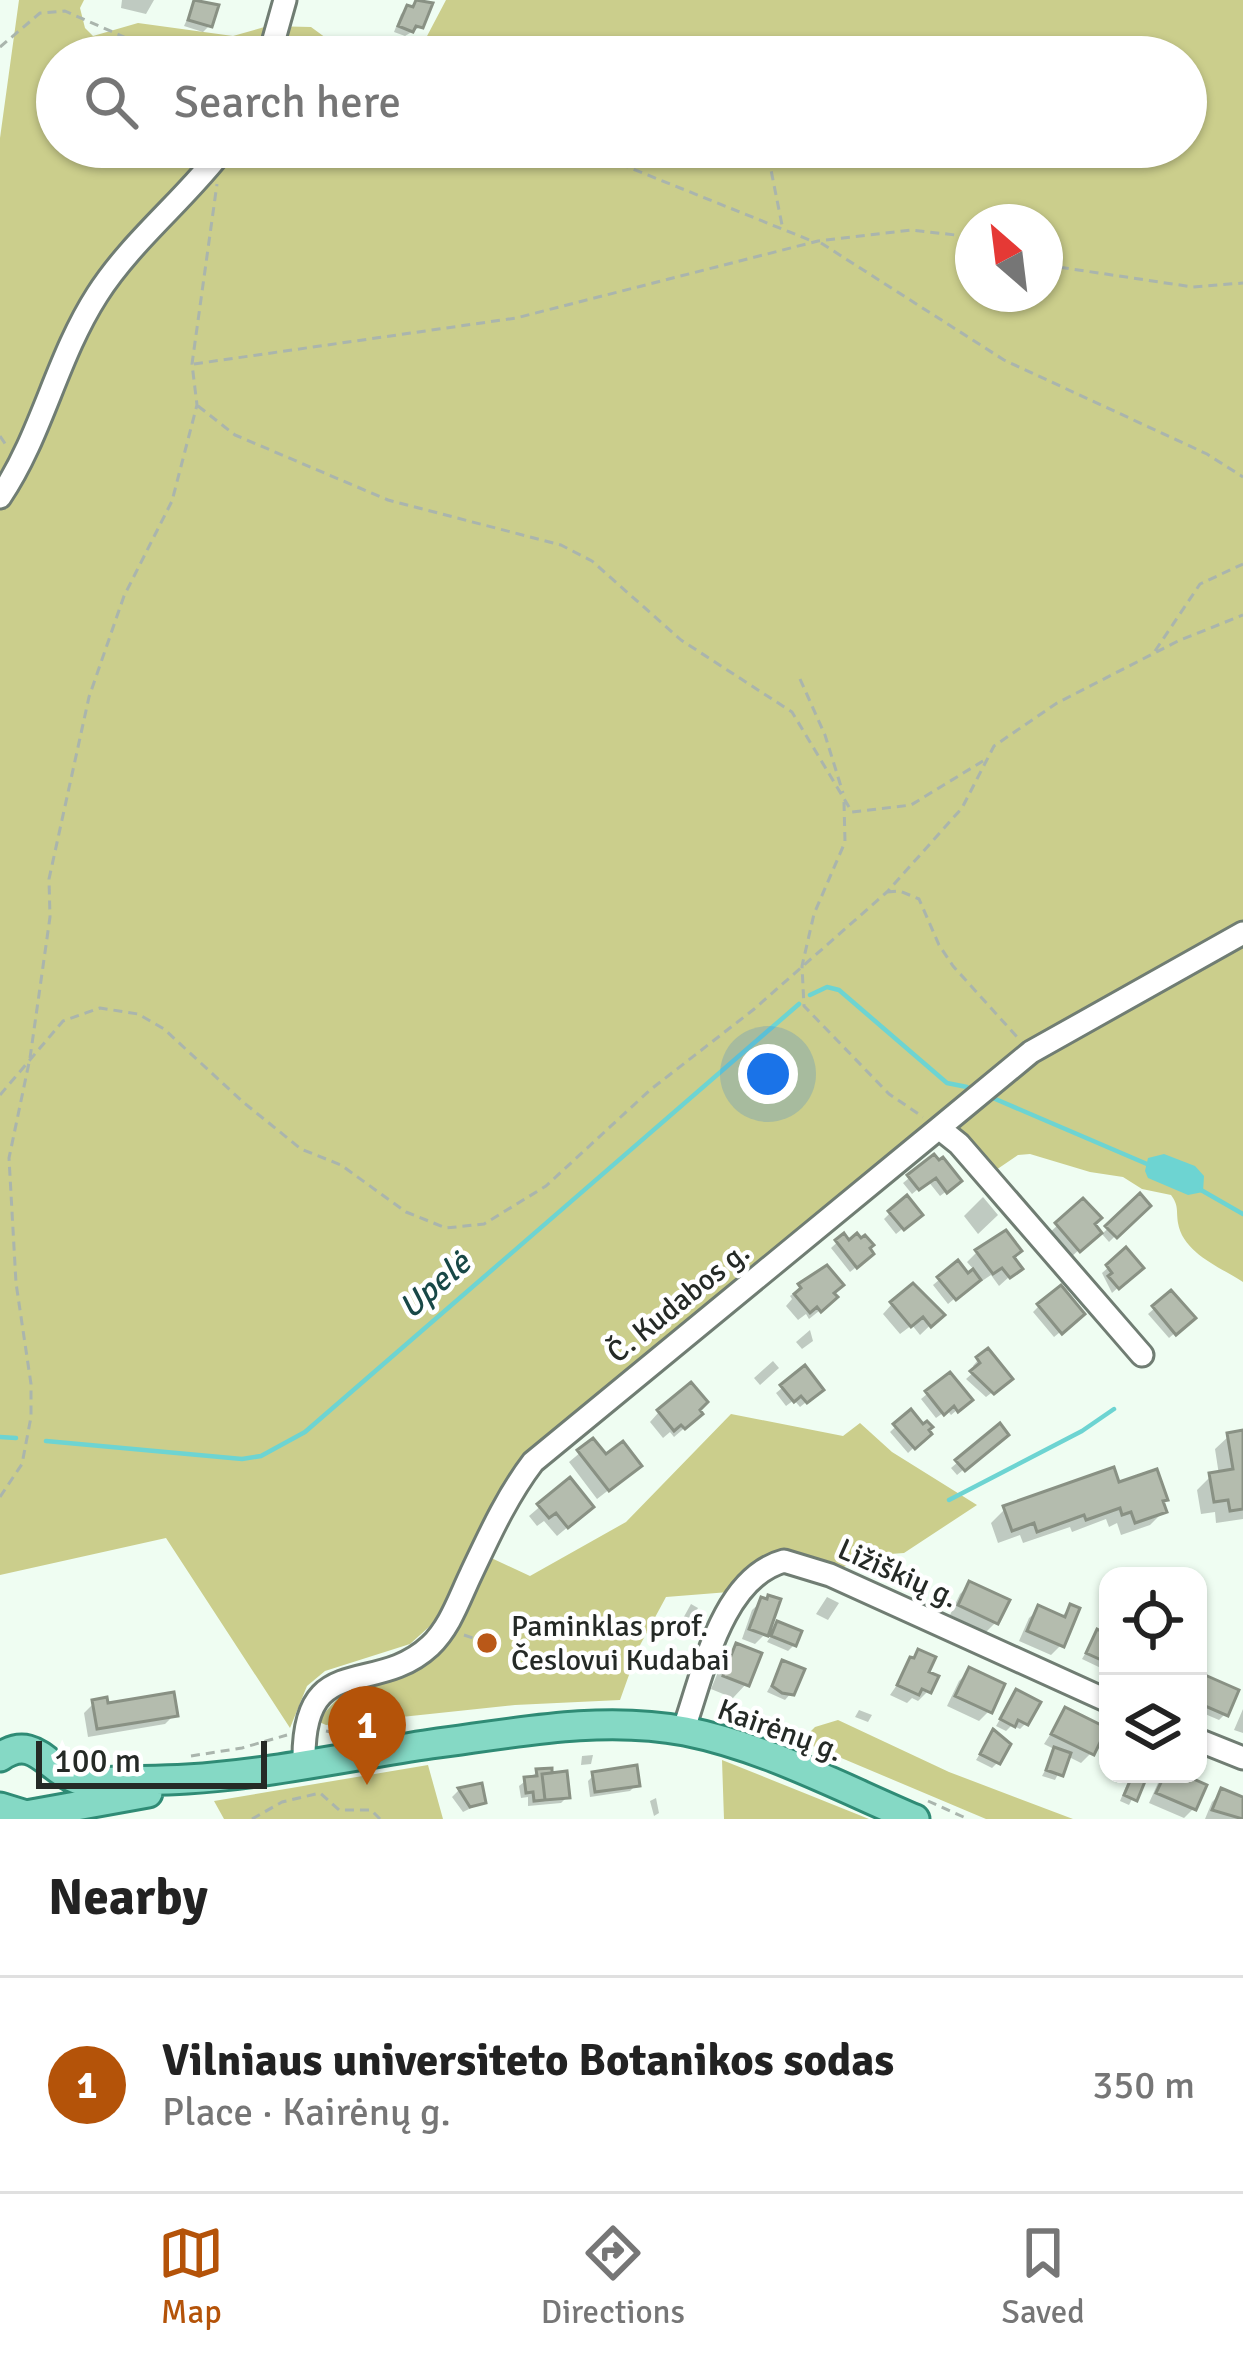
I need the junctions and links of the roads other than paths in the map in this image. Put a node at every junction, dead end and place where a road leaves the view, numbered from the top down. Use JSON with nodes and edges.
{"nodes":[{"id":1,"x":285,"y":0,"type":"edge"},
{"id":2,"x":275,"y":36,"type":"edge"},
{"id":3,"x":207,"y":168,"type":"edge"},
{"id":4,"x":0,"y":497,"type":"edge"},
{"id":5,"x":1243,"y":933,"type":"edge"},
{"id":6,"x":939,"y":1128,"type":"junction"},
{"id":7,"x":1142,"y":1355,"type":"dead end"},
{"id":8,"x":1099,"y":1697,"type":"edge"},
{"id":9,"x":683,"y":1731,"type":"junction"},
{"id":10,"x":1207,"y":1743,"type":"edge"},
{"id":11,"x":5,"y":1752,"type":"edge"},
{"id":12,"x":1243,"y":1757,"type":"edge"},
{"id":13,"x":304,"y":1762,"type":"junction"},
{"id":14,"x":52,"y":1766,"type":"junction"},
{"id":15,"x":188,"y":1779,"type":"junction"},
{"id":16,"x":0,"y":1807,"type":"edge"},
{"id":17,"x":31,"y":1816,"type":"edge"},
{"id":18,"x":915,"y":1819,"type":"edge"}],
"edges":[{"from":1,"to":2,"type":"street"},
{"from":3,"to":4,"type":"street"},
{"from":5,"to":6,"type":"street","name":"Č. Kudabos g."},
{"from":6,"to":7,"type":"street"},
{"from":6,"to":13,"type":"street","name":"Č. Kudabos g."},
{"from":8,"to":9,"type":"street","name":"Ližiškių g."},
{"from":9,"to":13,"type":"main road","name":"Kairėnų g."},
{"from":9,"to":18,"type":"main road","name":"Kairėnų g."},
{"from":10,"to":12,"type":"street"},
{"from":11,"to":14,"type":"main road","name":"Kairėnų g."},
{"from":13,"to":15,"type":"main road","name":"Kairėnų g."},
{"from":14,"to":15,"type":"main road","name":"Kairėnų g."},
{"from":14,"to":17,"type":"main road"},
{"from":15,"to":17,"type":"main road","name":"Kairėnų g."},
{"from":16,"to":17,"type":"main road","name":"Kairėnų g."}]}
